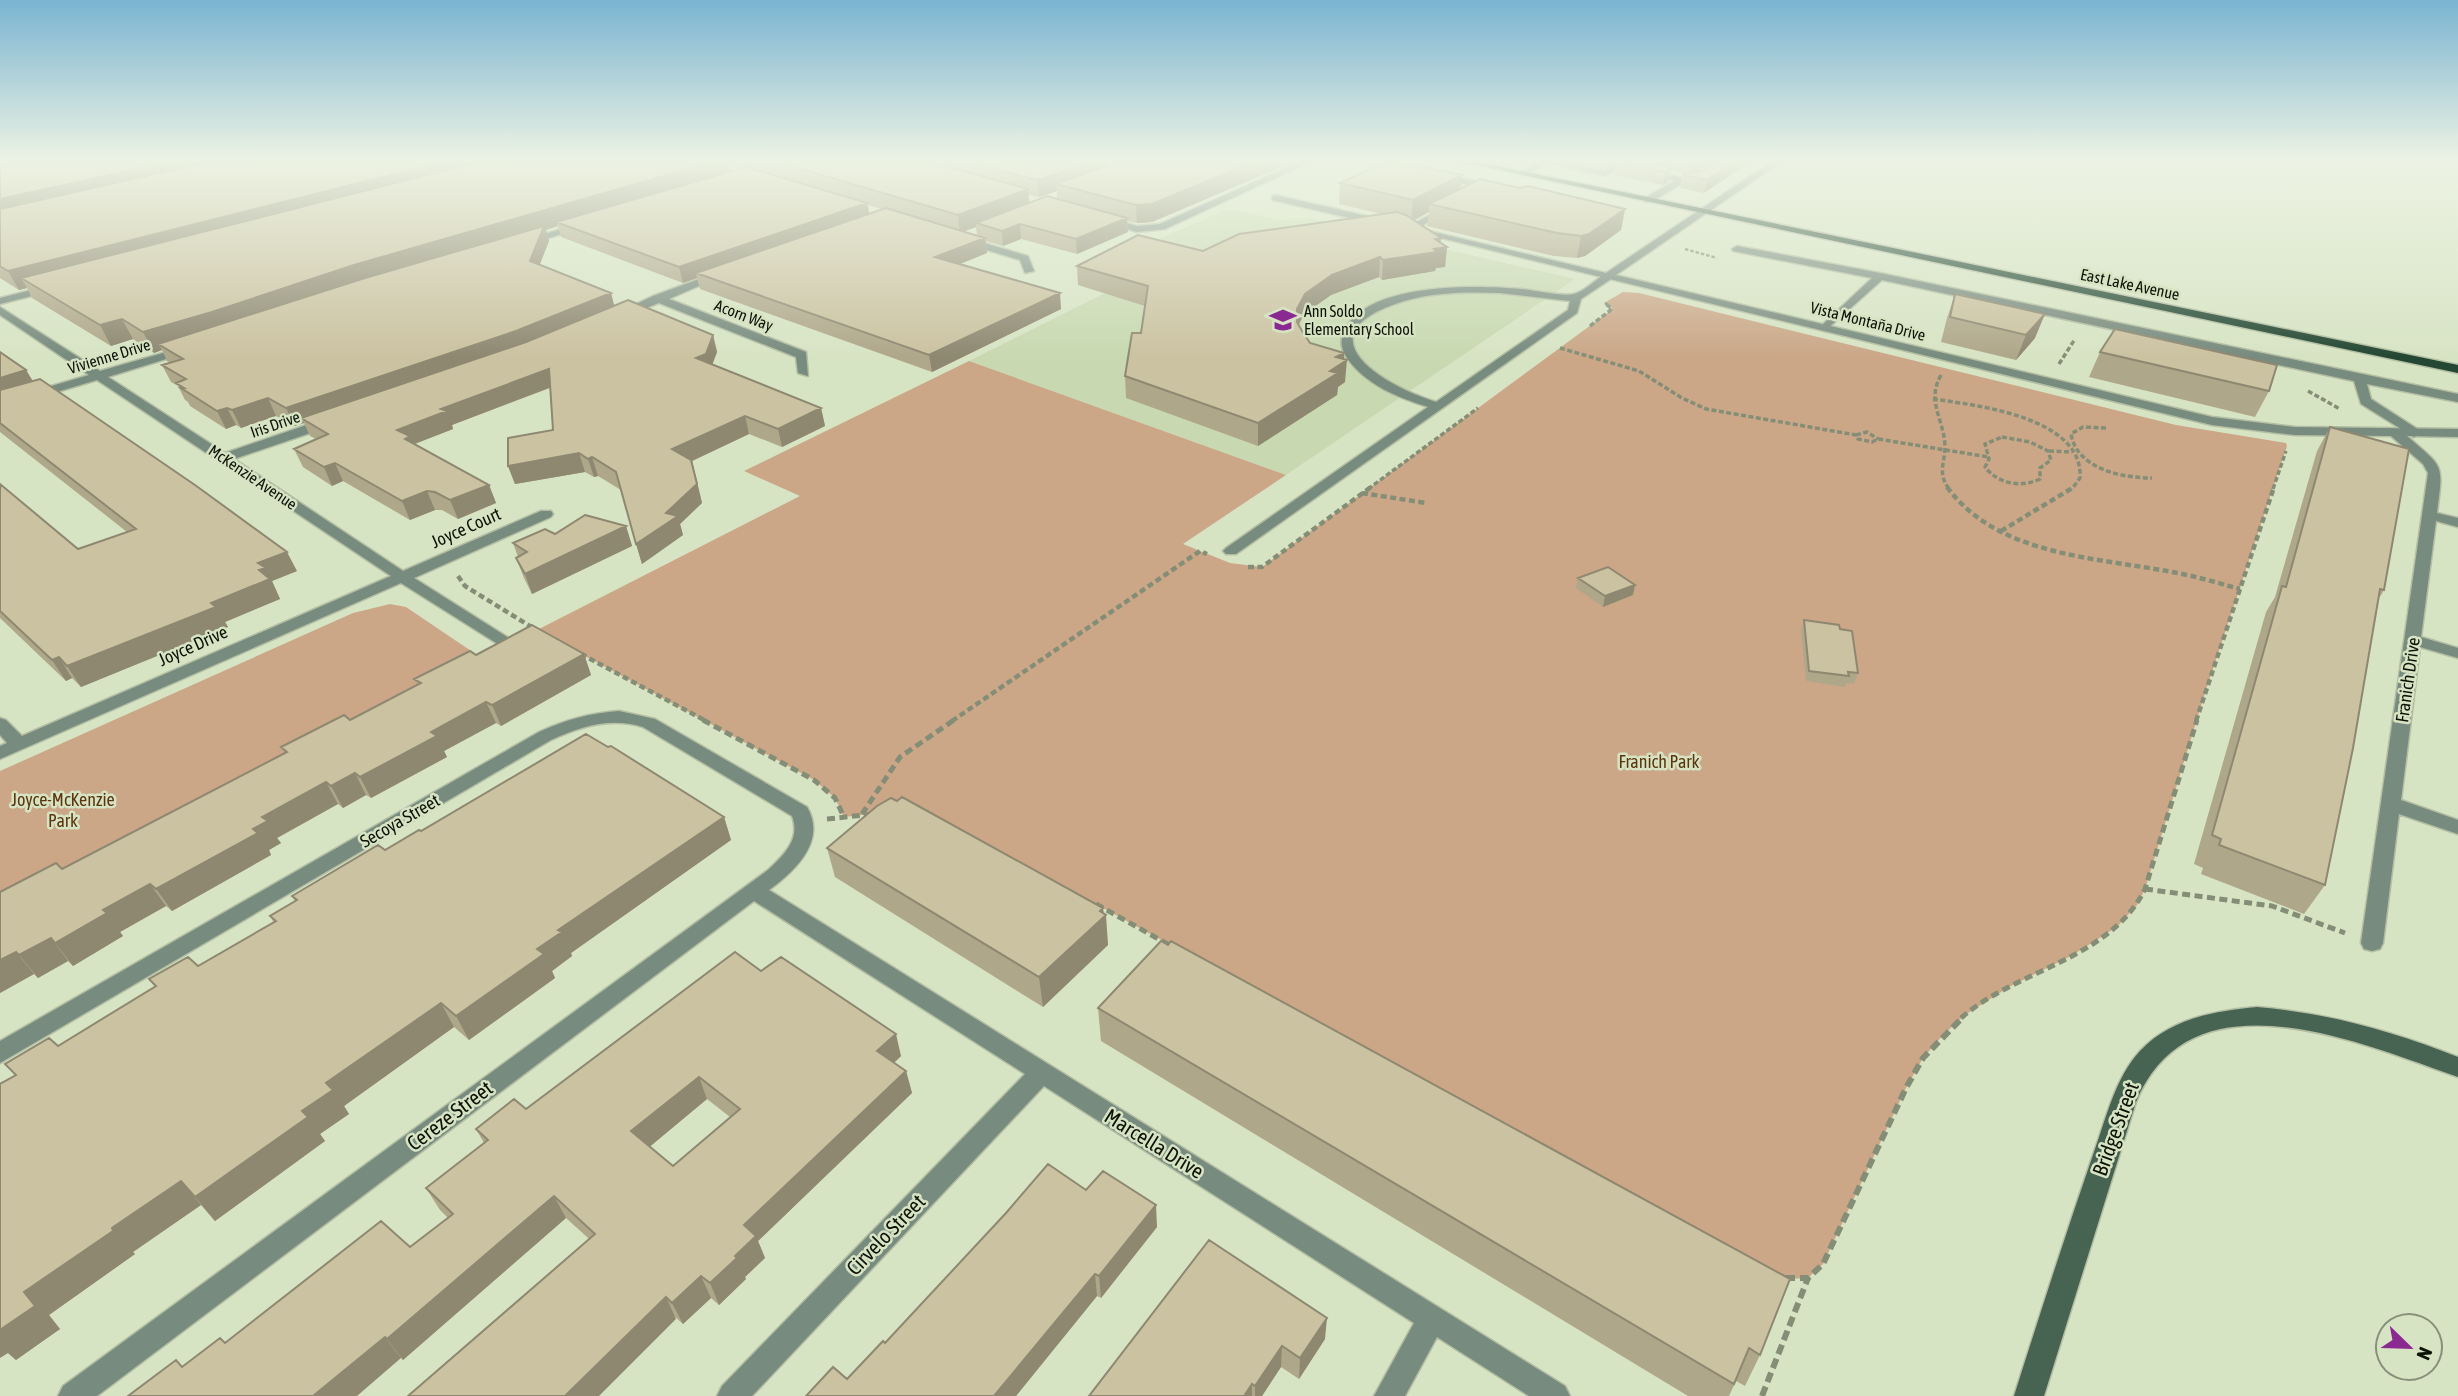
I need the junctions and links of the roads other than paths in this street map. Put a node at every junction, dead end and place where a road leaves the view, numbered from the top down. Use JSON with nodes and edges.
{"nodes":[{"id":1,"x":576,"y":227,"type":"edge"},
{"id":2,"x":1130,"y":227,"type":"edge"},
{"id":3,"x":1160,"y":227,"type":"edge"},
{"id":4,"x":1401,"y":227,"type":"edge"},
{"id":5,"x":1413,"y":227,"type":"edge"},
{"id":6,"x":1681,"y":227,"type":"edge"},
{"id":7,"x":1776,"y":227,"type":"edge"},
{"id":8,"x":1409,"y":229,"type":"junction"},
{"id":9,"x":974,"y":233,"type":"edge"},
{"id":10,"x":948,"y":235,"type":"edge"},
{"id":11,"x":960,"y":239,"type":"junction"},
{"id":12,"x":516,"y":245,"type":"edge"},
{"id":13,"x":1737,"y":249,"type":"dead end"},
{"id":14,"x":1029,"y":271,"type":"dead end"},
{"id":15,"x":729,"y":272,"type":"edge"},
{"id":16,"x":1610,"y":275,"type":"junction"},
{"id":17,"x":1880,"y":276,"type":"junction"},
{"id":18,"x":63,"y":285,"type":"edge"},
{"id":19,"x":657,"y":298,"type":"junction"},
{"id":20,"x":1576,"y":298,"type":"junction"},
{"id":21,"x":0,"y":301,"type":"edge"},
{"id":22,"x":0,"y":310,"type":"edge"},
{"id":23,"x":613,"y":318,"type":"edge"},
{"id":24,"x":1825,"y":328,"type":"junction"},
{"id":25,"x":199,"y":346,"type":"edge"},
{"id":26,"x":2458,"y":369,"type":"edge"},
{"id":27,"x":804,"y":373,"type":"dead end"},
{"id":28,"x":97,"y":376,"type":"junction"},
{"id":29,"x":2359,"y":379,"type":"junction"},
{"id":30,"x":2458,"y":398,"type":"edge"},
{"id":31,"x":0,"y":405,"type":"edge"},
{"id":32,"x":1437,"y":406,"type":"junction"},
{"id":33,"x":337,"y":419,"type":"edge"},
{"id":34,"x":2395,"y":433,"type":"junction"},
{"id":35,"x":2414,"y":433,"type":"junction"},
{"id":36,"x":2458,"y":433,"type":"edge"},
{"id":37,"x":225,"y":458,"type":"junction"},
{"id":38,"x":546,"y":514,"type":"dead end"},
{"id":39,"x":2429,"y":515,"type":"junction"},
{"id":40,"x":2458,"y":523,"type":"edge"},
{"id":41,"x":1231,"y":551,"type":"dead end"},
{"id":42,"x":402,"y":577,"type":"junction"},
{"id":43,"x":2413,"y":640,"type":"junction"},
{"id":44,"x":507,"y":642,"type":"edge"},
{"id":45,"x":2458,"y":653,"type":"edge"},
{"id":46,"x":0,"y":724,"type":"edge"},
{"id":47,"x":19,"y":744,"type":"junction"},
{"id":48,"x":0,"y":753,"type":"edge"},
{"id":49,"x":2391,"y":804,"type":"junction"},
{"id":50,"x":805,"y":821,"type":"joint"},
{"id":51,"x":2458,"y":827,"type":"edge"},
{"id":52,"x":754,"y":891,"type":"junction"},
{"id":53,"x":2371,"y":943,"type":"road end"},
{"id":54,"x":0,"y":1053,"type":"edge"},
{"id":55,"x":2458,"y":1068,"type":"edge"},
{"id":56,"x":1041,"y":1073,"type":"junction"},
{"id":57,"x":1432,"y":1318,"type":"junction"},
{"id":58,"x":73,"y":1396,"type":"edge"},
{"id":59,"x":732,"y":1396,"type":"edge"},
{"id":60,"x":1389,"y":1396,"type":"edge"},
{"id":61,"x":1555,"y":1396,"type":"edge"},
{"id":62,"x":2029,"y":1396,"type":"edge"}],
"edges":[{"from":1,"to":12,"type":"street"},
{"from":2,"to":3,"type":"street"},
{"from":4,"to":8,"type":"street","name":"Vista Montaña Drive"},
{"from":5,"to":8,"type":"street"},
{"from":6,"to":16,"type":"street"},
{"from":7,"to":26,"type":"main road","name":"East Lake Avenue"},
{"from":8,"to":16,"type":"street","name":"Vista Montaña Drive"},
{"from":9,"to":11,"type":"street"},
{"from":10,"to":11,"type":"street"},
{"from":11,"to":14,"type":"street"},
{"from":13,"to":17,"type":"street"},
{"from":15,"to":19,"type":"street"},
{"from":16,"to":20,"type":"street"},
{"from":16,"to":24,"type":"street","name":"Vista Montaña Drive"},
{"from":17,"to":24,"type":"street"},
{"from":17,"to":29,"type":"street"},
{"from":18,"to":21,"type":"street"},
{"from":19,"to":23,"type":"street"},
{"from":19,"to":27,"type":"street","name":"Acorn Way"},
{"from":20,"to":32,"type":"street"},
{"from":20,"to":32,"type":"street"},
{"from":22,"to":28,"type":"street","name":"McKenzie Avenue"},
{"from":24,"to":34,"type":"street","name":"Vista Montaña Drive"},
{"from":25,"to":28,"type":"street","name":"Vivienne Drive"},
{"from":28,"to":31,"type":"street","name":"Vivienne Drive"},
{"from":28,"to":37,"type":"street","name":"McKenzie Avenue"},
{"from":29,"to":30,"type":"street"},
{"from":29,"to":35,"type":"street"},
{"from":32,"to":41,"type":"street"},
{"from":33,"to":37,"type":"street","name":"Iris Drive"},
{"from":34,"to":35,"type":"street","name":"Vista Montaña Drive"},
{"from":34,"to":39,"type":"street","name":"Franich Drive"},
{"from":35,"to":36,"type":"street","name":"Vista Montaña Drive"},
{"from":37,"to":42,"type":"street","name":"McKenzie Avenue"},
{"from":38,"to":42,"type":"street","name":"Joyce Court"},
{"from":39,"to":40,"type":"street"},
{"from":39,"to":43,"type":"street","name":"Franich Drive"},
{"from":42,"to":44,"type":"street","name":"McKenzie Avenue"},
{"from":42,"to":47,"type":"street","name":"Joyce Drive"},
{"from":43,"to":45,"type":"street"},
{"from":43,"to":49,"type":"street","name":"Franich Drive"},
{"from":46,"to":47,"type":"street"},
{"from":47,"to":48,"type":"street","name":"Joyce Drive"},
{"from":49,"to":51,"type":"street"},
{"from":49,"to":53,"type":"street","name":"Franich Drive"},
{"from":50,"to":52,"type":"street","name":"Cereze Street"},
{"from":50,"to":54,"type":"street","name":"Secoya Street"},
{"from":52,"to":56,"type":"street","name":"Marcella Drive"},
{"from":52,"to":58,"type":"street","name":"Cereze Street"},
{"from":55,"to":62,"type":"street","name":"Bridge Street"},
{"from":56,"to":57,"type":"street","name":"Marcella Drive"},
{"from":56,"to":59,"type":"street","name":"Cirvelo Street"},
{"from":57,"to":60,"type":"street"},
{"from":57,"to":61,"type":"street","name":"Marcella Drive"}]}
